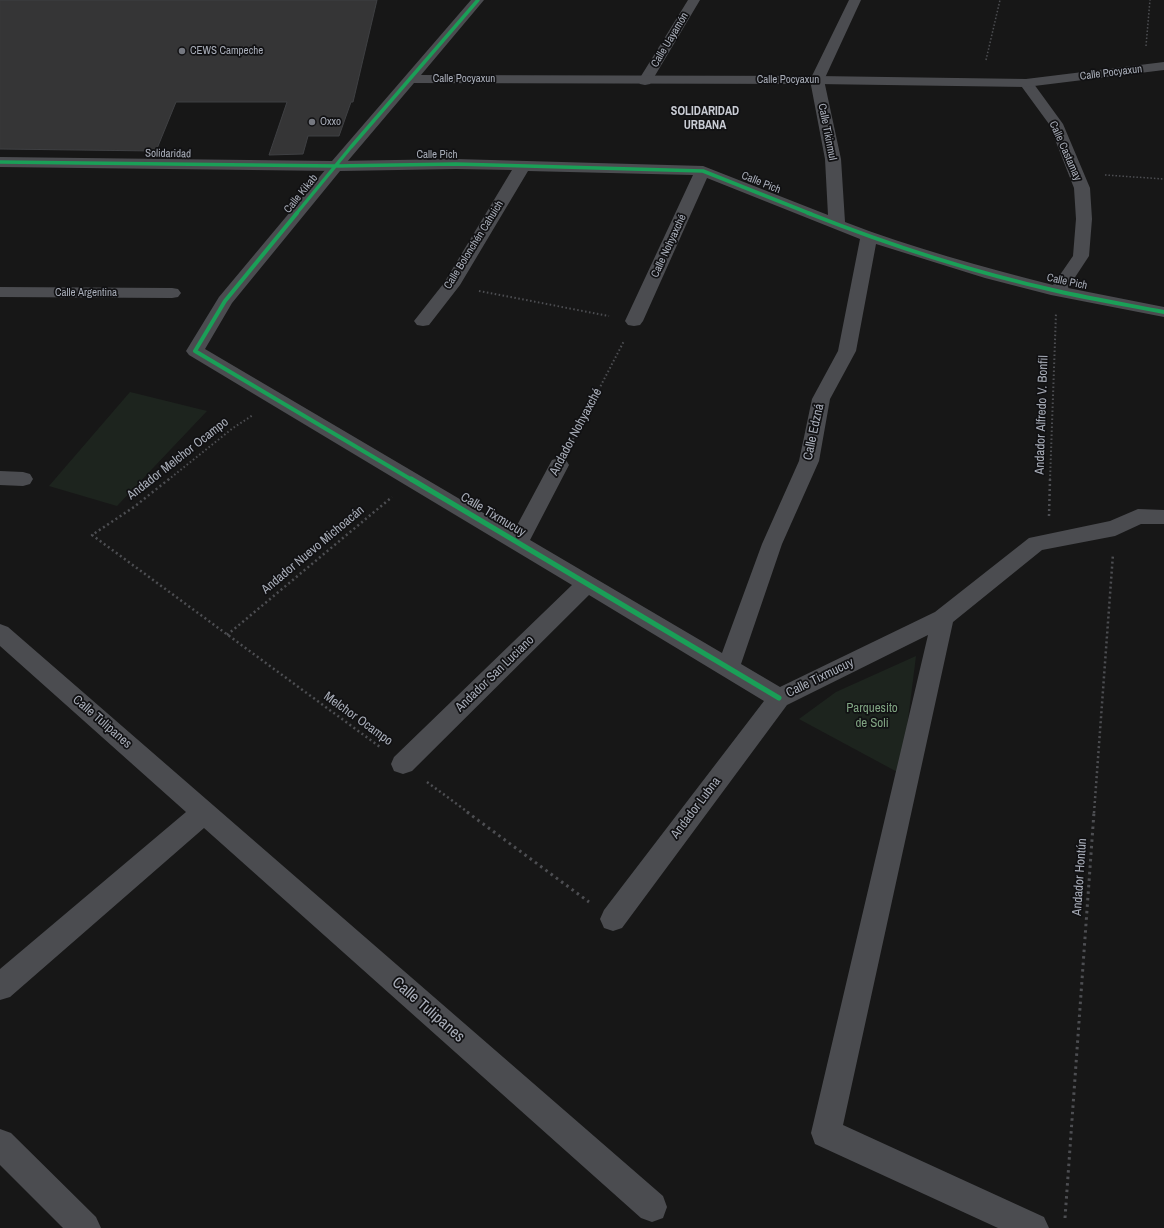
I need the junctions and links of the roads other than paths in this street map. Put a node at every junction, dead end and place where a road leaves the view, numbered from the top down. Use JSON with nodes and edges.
{"nodes":[{"id":1,"x":478,"y":0,"type":"edge"},
{"id":2,"x":694,"y":0,"type":"edge"},
{"id":3,"x":855,"y":0,"type":"edge"},
{"id":4,"x":1164,"y":66,"type":"edge"},
{"id":5,"x":410,"y":79,"type":"junction"},
{"id":6,"x":817,"y":80,"type":"junction"},
{"id":7,"x":645,"y":81,"type":"junction"},
{"id":8,"x":1026,"y":84,"type":"junction"},
{"id":9,"x":0,"y":162,"type":"edge"},
{"id":10,"x":336,"y":166,"type":"junction"},
{"id":11,"x":522,"y":167,"type":"junction"},
{"id":12,"x":703,"y":171,"type":"junction"},
{"id":13,"x":837,"y":225,"type":"junction"},
{"id":14,"x":869,"y":238,"type":"junction"},
{"id":15,"x":1057,"y":290,"type":"junction"},
{"id":16,"x":0,"y":292,"type":"edge"},
{"id":17,"x":172,"y":293,"type":"dead end"},
{"id":18,"x":1164,"y":312,"type":"edge"},
{"id":19,"x":424,"y":321,"type":"dead end"},
{"id":20,"x":634,"y":321,"type":"road end"},
{"id":21,"x":195,"y":351,"type":"joint"},
{"id":22,"x":559,"y":465,"type":"road end"},
{"id":23,"x":0,"y":478,"type":"edge"},
{"id":24,"x":23,"y":479,"type":"dead end"},
{"id":25,"x":1164,"y":517,"type":"edge"},
{"id":26,"x":518,"y":543,"type":"junction"},
{"id":27,"x":587,"y":584,"type":"junction"},
{"id":28,"x":943,"y":618,"type":"junction"},
{"id":29,"x":0,"y":632,"type":"edge"},
{"id":30,"x":728,"y":667,"type":"junction"},
{"id":31,"x":779,"y":698,"type":"junction"},
{"id":32,"x":403,"y":764,"type":"road end"},
{"id":33,"x":204,"y":812,"type":"junction"},
{"id":34,"x":613,"y":919,"type":"road end"},
{"id":35,"x":0,"y":987,"type":"edge"},
{"id":36,"x":0,"y":1144,"type":"edge"},
{"id":37,"x":652,"y":1207,"type":"dead end"},
{"id":38,"x":85,"y":1228,"type":"edge"},
{"id":39,"x":1033,"y":1228,"type":"edge"}],
"edges":[{"from":1,"to":5,"type":"street","name":"Calle Kikab"},
{"from":2,"to":7,"type":"street","name":"Calle Uayamón"},
{"from":3,"to":6,"type":"street"},
{"from":4,"to":8,"type":"street","name":"Calle Pocyaxun"},
{"from":5,"to":7,"type":"street","name":"Calle Pocyaxun"},
{"from":5,"to":10,"type":"street","name":"Calle Kikab"},
{"from":6,"to":7,"type":"street","name":"Calle Pocyaxun"},
{"from":6,"to":8,"type":"street","name":"Calle Pocyaxun"},
{"from":6,"to":13,"type":"street","name":"Calle Tikinmul"},
{"from":8,"to":15,"type":"street","name":"Calle Castamay"},
{"from":9,"to":10,"type":"street","name":"Solidaridad"},
{"from":10,"to":11,"type":"street","name":"Calle Pich"},
{"from":10,"to":21,"type":"street","name":"Calle Kikab"},
{"from":11,"to":12,"type":"street","name":"Calle Pich"},
{"from":11,"to":19,"type":"street","name":"Calle Bolonchén Cahuich"},
{"from":12,"to":13,"type":"street","name":"Calle Pich"},
{"from":12,"to":20,"type":"street","name":"Calle Nohyaxché"},
{"from":13,"to":14,"type":"street","name":"Calle Pich"},
{"from":14,"to":15,"type":"street","name":"Calle Pich"},
{"from":14,"to":30,"type":"street","name":"Calle Edzná"},
{"from":15,"to":18,"type":"street","name":"Calle Pich"},
{"from":16,"to":17,"type":"street","name":"Calle Argentina"},
{"from":21,"to":26,"type":"street","name":"Calle Tixmucuy"},
{"from":22,"to":26,"type":"street","name":"Andador Nohyaxché"},
{"from":23,"to":24,"type":"street"},
{"from":25,"to":28,"type":"street","name":"Calle Tixmucuy"},
{"from":26,"to":27,"type":"street","name":"Calle Tixmucuy"},
{"from":27,"to":30,"type":"street","name":"Calle Tixmucuy"},
{"from":27,"to":32,"type":"street","name":"Andador San Luciano"},
{"from":28,"to":31,"type":"street","name":"Calle Tixmucuy"},
{"from":28,"to":39,"type":"street"},
{"from":29,"to":33,"type":"street","name":"Calle Tulipanes"},
{"from":30,"to":31,"type":"street","name":"Calle Tixmucuy"},
{"from":31,"to":34,"type":"street","name":"Andador Lubna"},
{"from":33,"to":35,"type":"street"},
{"from":33,"to":37,"type":"street","name":"Calle Tulipanes"},
{"from":36,"to":38,"type":"street"}]}
